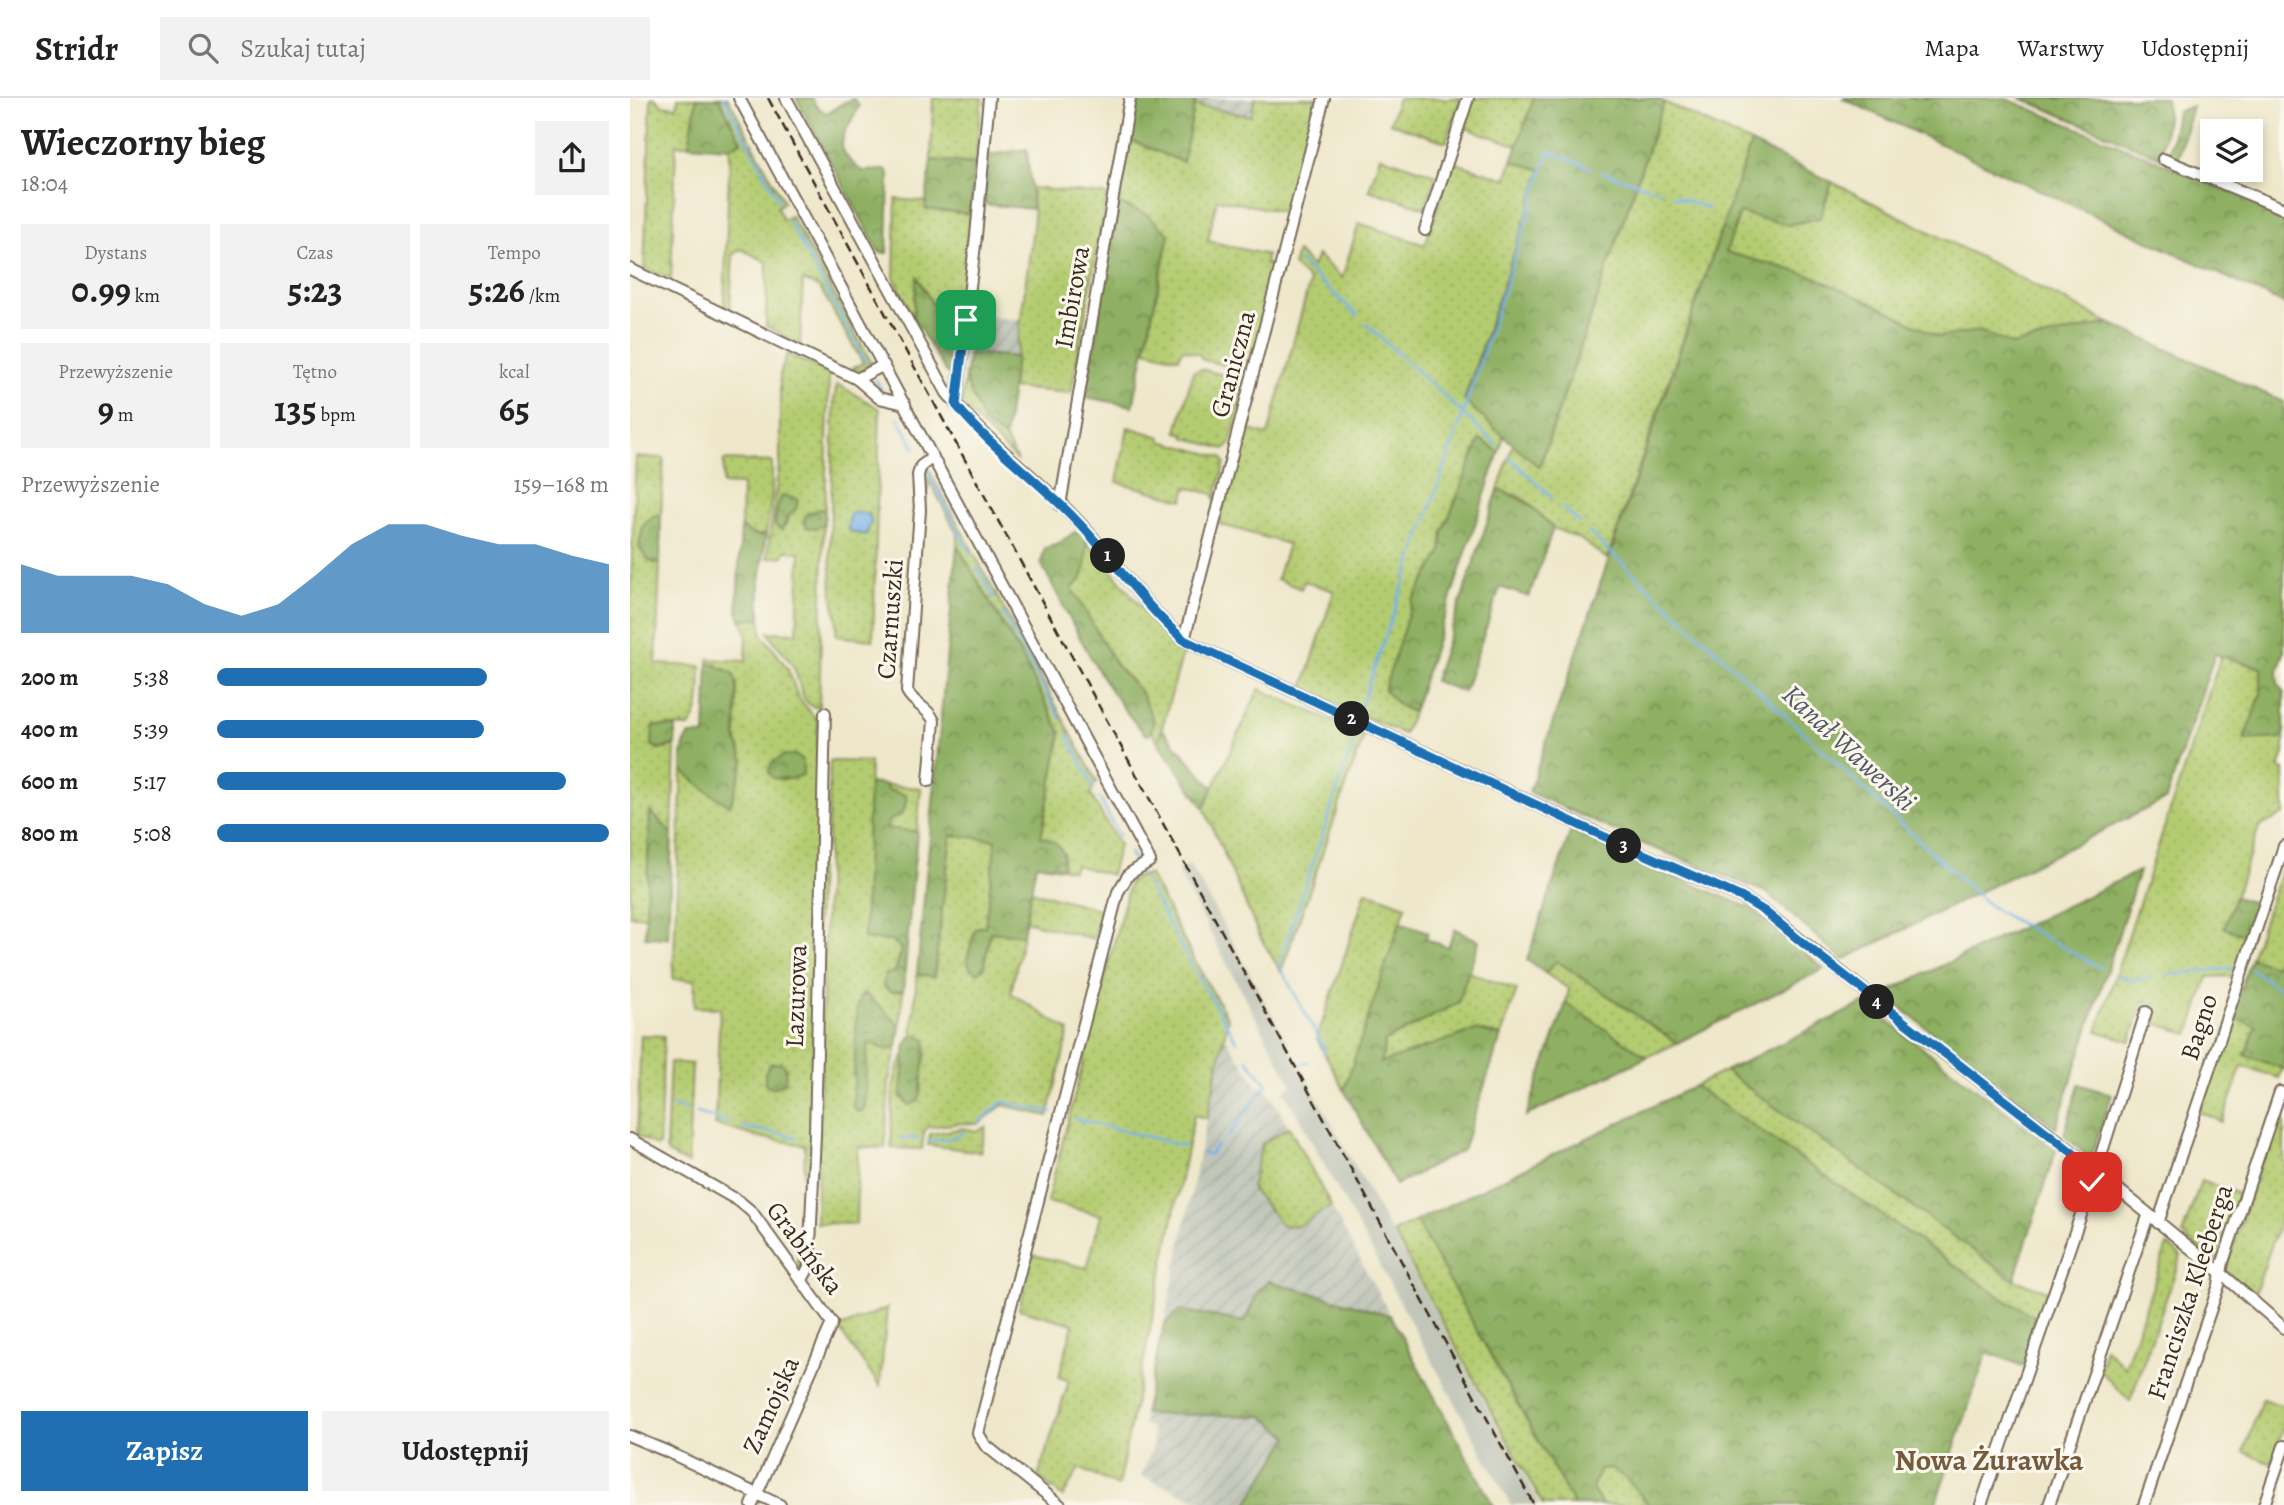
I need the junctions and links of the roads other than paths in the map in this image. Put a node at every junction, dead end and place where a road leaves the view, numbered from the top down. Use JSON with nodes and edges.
{"nodes":[{"id":1,"x":740,"y":98,"type":"edge"},
{"id":2,"x":786,"y":98,"type":"edge"},
{"id":3,"x":989,"y":98,"type":"edge"},
{"id":4,"x":1130,"y":98,"type":"edge"},
{"id":5,"x":1324,"y":98,"type":"edge"},
{"id":6,"x":1468,"y":98,"type":"edge"},
{"id":7,"x":2163,"y":159,"type":"dead end"},
{"id":8,"x":2284,"y":209,"type":"edge"},
{"id":9,"x":1425,"y":230,"type":"dead end"},
{"id":10,"x":630,"y":269,"type":"edge"},
{"id":11,"x":884,"y":365,"type":"junction"},
{"id":12,"x":857,"y":379,"type":"junction"},
{"id":13,"x":905,"y":404,"type":"junction"},
{"id":14,"x":956,"y":405,"type":"junction"},
{"id":15,"x":933,"y":457,"type":"junction"},
{"id":16,"x":1060,"y":505,"type":"junction"},
{"id":17,"x":1184,"y":640,"type":"junction"},
{"id":18,"x":825,"y":712,"type":"dead end"},
{"id":19,"x":929,"y":780,"type":"dead end"},
{"id":20,"x":2284,"y":846,"type":"edge"},
{"id":21,"x":2146,"y":1012,"type":"dead end"},
{"id":22,"x":2280,"y":1093,"type":"dead end"},
{"id":23,"x":630,"y":1139,"type":"edge"},
{"id":24,"x":2096,"y":1171,"type":"junction"},
{"id":25,"x":2153,"y":1219,"type":"junction"},
{"id":26,"x":2221,"y":1273,"type":"junction"},
{"id":27,"x":802,"y":1280,"type":"junction"},
{"id":28,"x":832,"y":1323,"type":"joint"},
{"id":29,"x":2284,"y":1328,"type":"edge"},
{"id":30,"x":630,"y":1436,"type":"edge"},
{"id":31,"x":2284,"y":1446,"type":"edge"},
{"id":32,"x":754,"y":1500,"type":"edge"},
{"id":33,"x":780,"y":1505,"type":"edge"},
{"id":34,"x":1060,"y":1505,"type":"edge"},
{"id":35,"x":1981,"y":1505,"type":"edge"},
{"id":36,"x":2049,"y":1505,"type":"edge"},
{"id":37,"x":2144,"y":1505,"type":"edge"},
{"id":38,"x":2264,"y":1505,"type":"edge"}],
"edges":[{"from":1,"to":11,"type":"street"},
{"from":2,"to":14,"type":"street"},
{"from":3,"to":14,"type":"street"},
{"from":4,"to":16,"type":"street","name":"Imbirowa"},
{"from":5,"to":17,"type":"street","name":"Graniczna"},
{"from":6,"to":9,"type":"street"},
{"from":7,"to":8,"type":"street"},
{"from":10,"to":12,"type":"street"},
{"from":11,"to":12,"type":"street"},
{"from":11,"to":13,"type":"street"},
{"from":12,"to":13,"type":"street"},
{"from":13,"to":15,"type":"street"},
{"from":14,"to":16,"type":"street"},
{"from":15,"to":19,"type":"street","name":"Czarnuszki"},
{"from":15,"to":34,"type":"street"},
{"from":16,"to":17,"type":"street"},
{"from":17,"to":24,"type":"street"},
{"from":18,"to":27,"type":"street","name":"Lazurowa"},
{"from":20,"to":25,"type":"street","name":"Bagno"},
{"from":21,"to":24,"type":"street"},
{"from":22,"to":26,"type":"street","name":"Franciszka Kleeberga"},
{"from":23,"to":27,"type":"street","name":"Grabińska"},
{"from":24,"to":25,"type":"street"},
{"from":24,"to":35,"type":"street"},
{"from":25,"to":26,"type":"street"},
{"from":25,"to":36,"type":"street","name":"Bagno"},
{"from":26,"to":29,"type":"street"},
{"from":26,"to":37,"type":"street","name":"Franciszka Kleeberga"},
{"from":27,"to":28,"type":"street","name":"Grabińska"},
{"from":28,"to":32,"type":"street","name":"Zamojska"},
{"from":30,"to":32,"type":"street"},
{"from":31,"to":38,"type":"street"},
{"from":32,"to":33,"type":"street"}]}
